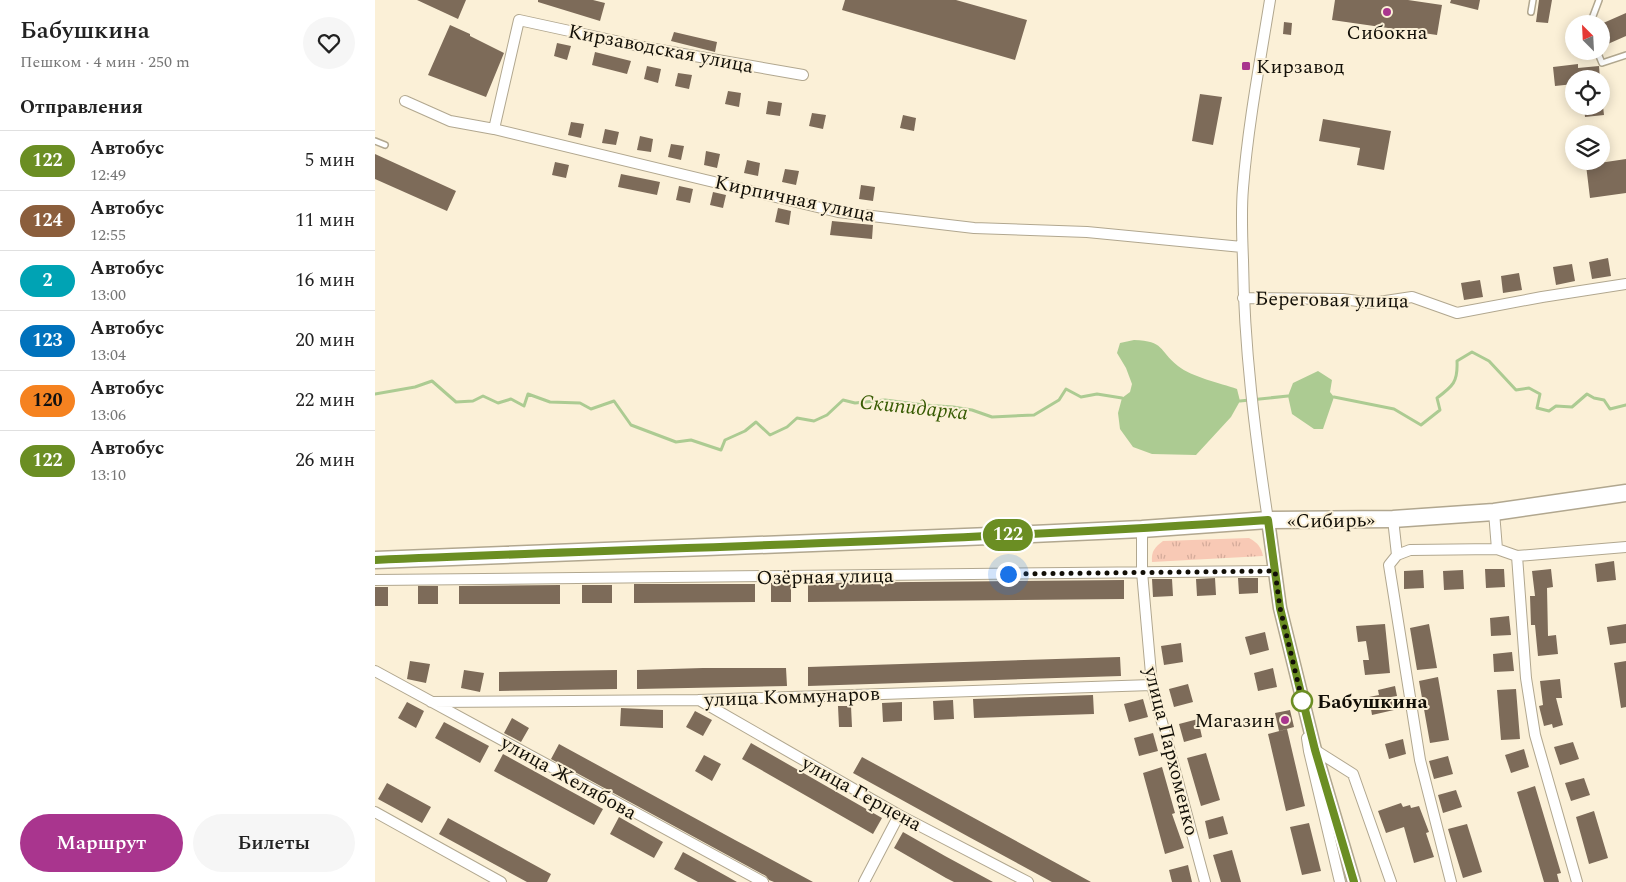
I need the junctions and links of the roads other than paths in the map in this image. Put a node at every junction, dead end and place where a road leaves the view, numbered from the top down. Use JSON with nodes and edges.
{"nodes":[{"id":1,"x":1270,"y":0,"type":"edge"},
{"id":2,"x":1533,"y":0,"type":"edge"},
{"id":3,"x":1599,"y":0,"type":"edge"},
{"id":4,"x":1531,"y":12,"type":"dead end"},
{"id":5,"x":1594,"y":15,"type":"edge"},
{"id":6,"x":1626,"y":55,"type":"edge"},
{"id":7,"x":1601,"y":60,"type":"edge"},
{"id":8,"x":803,"y":75,"type":"dead end"},
{"id":9,"x":405,"y":101,"type":"dead end"},
{"id":10,"x":494,"y":129,"type":"junction"},
{"id":11,"x":375,"y":141,"type":"edge"},
{"id":12,"x":385,"y":145,"type":"dead end"},
{"id":13,"x":1243,"y":247,"type":"junction"},
{"id":14,"x":1626,"y":284,"type":"edge"},
{"id":15,"x":1243,"y":298,"type":"junction"},
{"id":16,"x":1626,"y":493,"type":"edge"},
{"id":17,"x":1494,"y":512,"type":"junction"},
{"id":18,"x":1393,"y":519,"type":"junction"},
{"id":19,"x":1268,"y":520,"type":"junction"},
{"id":20,"x":1142,"y":529,"type":"junction"},
{"id":21,"x":1626,"y":546,"type":"edge"},
{"id":22,"x":1497,"y":549,"type":"junction"},
{"id":23,"x":1397,"y":555,"type":"junction"},
{"id":24,"x":1517,"y":556,"type":"junction"},
{"id":25,"x":375,"y":560,"type":"edge"},
{"id":26,"x":1275,"y":571,"type":"junction"},
{"id":27,"x":1142,"y":572,"type":"junction"},
{"id":28,"x":375,"y":580,"type":"edge"},
{"id":29,"x":375,"y":671,"type":"edge"},
{"id":30,"x":1152,"y":685,"type":"junction"},
{"id":31,"x":698,"y":700,"type":"junction"},
{"id":32,"x":431,"y":702,"type":"junction"},
{"id":33,"x":1303,"y":704,"type":"junction"},
{"id":34,"x":1315,"y":750,"type":"junction"},
{"id":35,"x":375,"y":812,"type":"edge"},
{"id":36,"x":899,"y":815,"type":"junction"},
{"id":37,"x":501,"y":882,"type":"edge"},
{"id":38,"x":763,"y":882,"type":"edge"},
{"id":39,"x":864,"y":882,"type":"edge"},
{"id":40,"x":1028,"y":882,"type":"edge"},
{"id":41,"x":1205,"y":882,"type":"edge"},
{"id":42,"x":1340,"y":882,"type":"edge"},
{"id":43,"x":1354,"y":882,"type":"edge"},
{"id":44,"x":1391,"y":882,"type":"edge"},
{"id":45,"x":1451,"y":882,"type":"edge"},
{"id":46,"x":1577,"y":882,"type":"edge"}],
"edges":[{"from":1,"to":13,"type":"street"},
{"from":2,"to":4,"type":"lane"},
{"from":3,"to":5,"type":"lane"},
{"from":6,"to":7,"type":"lane"},
{"from":8,"to":10,"type":"street","name":"Кирзаводская улица"},
{"from":9,"to":10,"type":"street","name":"Кирпичная улица"},
{"from":10,"to":13,"type":"street","name":"Кирпичная улица"},
{"from":11,"to":12,"type":"lane"},
{"from":13,"to":15,"type":"street"},
{"from":14,"to":15,"type":"street","name":"Береговая улица"},
{"from":15,"to":19,"type":"street"},
{"from":16,"to":17,"type":"main road","name":"«Сибирь»"},
{"from":17,"to":18,"type":"main road","name":"«Сибирь»"},
{"from":17,"to":22,"type":"street"},
{"from":18,"to":19,"type":"main road","name":"«Сибирь»"},
{"from":18,"to":23,"type":"street"},
{"from":19,"to":20,"type":"main road","name":"«Сибирь»"},
{"from":19,"to":26,"type":"street"},
{"from":20,"to":25,"type":"main road","name":"«Сибирь»"},
{"from":20,"to":27,"type":"street","name":"улица Пархоменко"},
{"from":21,"to":24,"type":"street"},
{"from":22,"to":23,"type":"street"},
{"from":22,"to":24,"type":"street"},
{"from":23,"to":45,"type":"street"},
{"from":24,"to":46,"type":"street"},
{"from":26,"to":27,"type":"street","name":"Озёрная улица"},
{"from":26,"to":33,"type":"street"},
{"from":27,"to":28,"type":"street","name":"Озёрная улица"},
{"from":27,"to":30,"type":"street","name":"улица Пархоменко"},
{"from":29,"to":32,"type":"street","name":"улица Желябова"},
{"from":30,"to":31,"type":"street","name":"улица Коммунаров"},
{"from":30,"to":41,"type":"street","name":"улица Пархоменко"},
{"from":31,"to":32,"type":"street","name":"улица Коммунаров"},
{"from":31,"to":36,"type":"street","name":"улица Герцена"},
{"from":32,"to":38,"type":"street","name":"улица Желябова"},
{"from":33,"to":34,"type":"street"},
{"from":33,"to":42,"type":"street"},
{"from":34,"to":43,"type":"street"},
{"from":34,"to":44,"type":"street"},
{"from":35,"to":37,"type":"street"},
{"from":36,"to":39,"type":"street"},
{"from":36,"to":40,"type":"street","name":"улица Герцена"}]}
